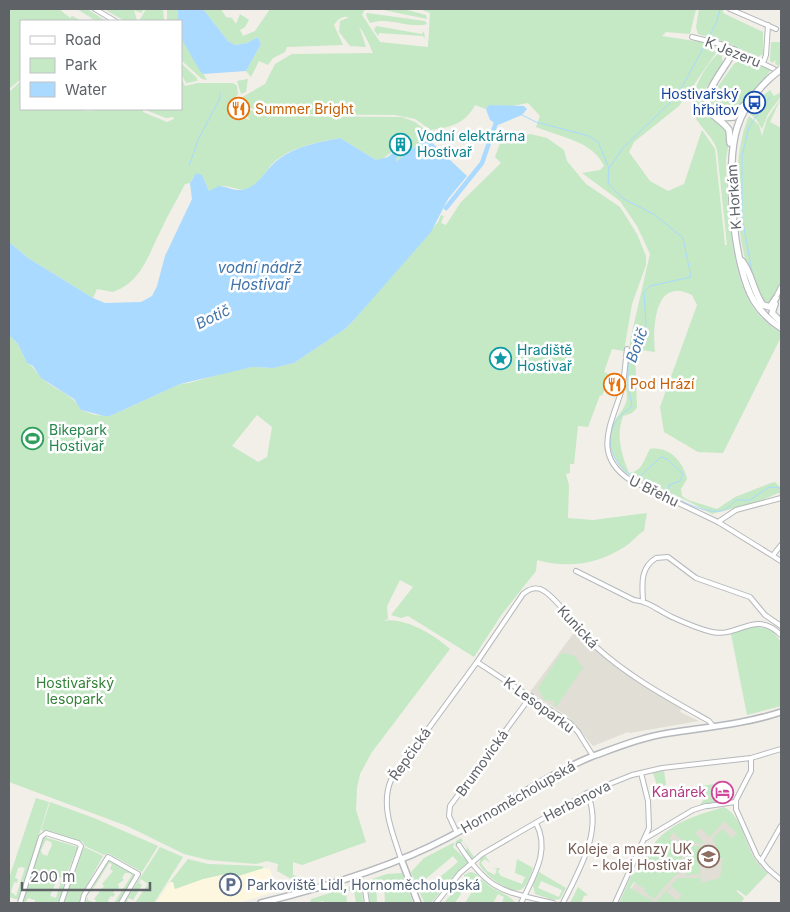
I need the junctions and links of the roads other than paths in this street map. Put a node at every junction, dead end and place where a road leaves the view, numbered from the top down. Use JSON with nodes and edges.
{"nodes":[{"id":1,"x":97,"y":9,"type":"edge"},
{"id":2,"x":730,"y":9,"type":"edge"},
{"id":3,"x":115,"y":20,"type":"edge"},
{"id":4,"x":768,"y":25,"type":"junction"},
{"id":5,"x":776,"y":29,"type":"dead end"},
{"id":6,"x":692,"y":37,"type":"dead end"},
{"id":7,"x":734,"y":50,"type":"junction"},
{"id":8,"x":763,"y":63,"type":"junction"},
{"id":9,"x":774,"y":69,"type":"dead end"},
{"id":10,"x":781,"y":69,"type":"edge"},
{"id":11,"x":756,"y":93,"type":"junction"},
{"id":12,"x":718,"y":118,"type":"junction"},
{"id":13,"x":731,"y":159,"type":"junction"},
{"id":14,"x":740,"y":259,"type":"junction"},
{"id":15,"x":781,"y":288,"type":"edge"},
{"id":16,"x":777,"y":297,"type":"junction"},
{"id":17,"x":781,"y":322,"type":"edge"},
{"id":18,"x":781,"y":328,"type":"edge"},
{"id":19,"x":626,"y":349,"type":"dead end"},
{"id":20,"x":781,"y":498,"type":"edge"},
{"id":21,"x":718,"y":522,"type":"junction"},
{"id":22,"x":781,"y":545,"type":"edge"},
{"id":23,"x":774,"y":554,"type":"junction"},
{"id":24,"x":781,"y":561,"type":"edge"},
{"id":25,"x":576,"y":571,"type":"dead end"},
{"id":26,"x":643,"y":600,"type":"junction"},
{"id":27,"x":781,"y":626,"type":"edge"},
{"id":28,"x":781,"y":635,"type":"edge"},
{"id":29,"x":477,"y":662,"type":"junction"},
{"id":30,"x":531,"y":696,"type":"junction"},
{"id":31,"x":781,"y":712,"type":"edge"},
{"id":32,"x":702,"y":717,"type":"junction"},
{"id":33,"x":713,"y":726,"type":"junction"},
{"id":34,"x":706,"y":728,"type":"junction"},
{"id":35,"x":781,"y":748,"type":"edge"},
{"id":36,"x":593,"y":756,"type":"junction"},
{"id":37,"x":751,"y":758,"type":"junction"},
{"id":38,"x":641,"y":773,"type":"junction"},
{"id":39,"x":587,"y":793,"type":"junction"},
{"id":40,"x":735,"y":802,"type":"junction"},
{"id":41,"x":536,"y":823,"type":"junction"},
{"id":42,"x":781,"y":826,"type":"edge"},
{"id":43,"x":457,"y":832,"type":"junction"},
{"id":44,"x":646,"y":837,"type":"junction"},
{"id":45,"x":459,"y":845,"type":"dead end"},
{"id":46,"x":401,"y":859,"type":"junction"},
{"id":47,"x":761,"y":861,"type":"junction"},
{"id":48,"x":472,"y":864,"type":"junction"},
{"id":49,"x":781,"y":880,"type":"edge"},
{"id":50,"x":364,"y":883,"type":"dead end"},
{"id":51,"x":524,"y":896,"type":"junction"},
{"id":52,"x":20,"y":903,"type":"edge"},
{"id":53,"x":61,"y":903,"type":"edge"},
{"id":54,"x":82,"y":903,"type":"edge"},
{"id":55,"x":121,"y":903,"type":"edge"},
{"id":56,"x":261,"y":903,"type":"edge"},
{"id":57,"x":367,"y":903,"type":"edge"},
{"id":58,"x":418,"y":903,"type":"edge"},
{"id":59,"x":436,"y":903,"type":"edge"},
{"id":60,"x":521,"y":903,"type":"edge"},
{"id":61,"x":553,"y":903,"type":"edge"},
{"id":62,"x":563,"y":903,"type":"edge"},
{"id":63,"x":615,"y":903,"type":"edge"}],
"edges":[{"from":1,"to":3,"type":"street"},
{"from":2,"to":4,"type":"street"},
{"from":4,"to":5,"type":"street"},
{"from":4,"to":8,"type":"street"},
{"from":6,"to":7,"type":"street","name":"K Jezeru"},
{"from":7,"to":8,"type":"street","name":"K Jezeru"},
{"from":7,"to":12,"type":"main road"},
{"from":8,"to":9,"type":"street","name":"K Jezeru"},
{"from":10,"to":11,"type":"main road","name":"K Horkám","bridge":true},
{"from":11,"to":12,"type":"main road"},
{"from":11,"to":13,"type":"main road","name":"K Horkám"},
{"from":12,"to":13,"type":"main road"},
{"from":13,"to":14,"type":"main road","name":"K Horkám"},
{"from":14,"to":16,"type":"main road"},
{"from":14,"to":18,"type":"main road","name":"K Horkám"},
{"from":15,"to":16,"type":"street"},
{"from":16,"to":17,"type":"main road"},
{"from":19,"to":21,"type":"street","name":"U Břehu"},
{"from":20,"to":21,"type":"street"},
{"from":21,"to":23,"type":"street","name":"U Břehu"},
{"from":22,"to":23,"type":"street"},
{"from":23,"to":24,"type":"street","name":"U Břehu"},
{"from":25,"to":26,"type":"street"},
{"from":26,"to":27,"type":"street"},
{"from":26,"to":28,"type":"street"},
{"from":29,"to":30,"type":"street","name":"K Lesoparku"},
{"from":29,"to":32,"type":"street","name":"Kunická"},
{"from":29,"to":46,"type":"street","name":"Řepčická"},
{"from":30,"to":36,"type":"street","name":"K Lesoparku"},
{"from":30,"to":43,"type":"street","name":"Brumovická"},
{"from":31,"to":33,"type":"street","name":"Hornoměcholupská"},
{"from":32,"to":33,"type":"street","name":"Kunická"},
{"from":32,"to":34,"type":"street"},
{"from":33,"to":34,"type":"street","name":"Hornoměcholupská"},
{"from":34,"to":36,"type":"street","name":"Hornoměcholupská"},
{"from":35,"to":37,"type":"street","name":"Herbenova"},
{"from":36,"to":43,"type":"street","name":"Hornoměcholupská"},
{"from":37,"to":38,"type":"street","name":"Herbenova"},
{"from":37,"to":40,"type":"street"},
{"from":38,"to":39,"type":"street","name":"Herbenova"},
{"from":38,"to":44,"type":"street"},
{"from":39,"to":41,"type":"street","name":"Herbenova"},
{"from":39,"to":62,"type":"street"},
{"from":40,"to":44,"type":"street"},
{"from":40,"to":47,"type":"street"},
{"from":41,"to":48,"type":"street","name":"Herbenova"},
{"from":41,"to":51,"type":"street"},
{"from":42,"to":47,"type":"street"},
{"from":43,"to":46,"type":"street","name":"Hornoměcholupská"},
{"from":44,"to":63,"type":"street"},
{"from":45,"to":48,"type":"street"},
{"from":46,"to":56,"type":"street","name":"Hornoměcholupská"},
{"from":46,"to":58,"type":"street"},
{"from":47,"to":49,"type":"street"},
{"from":48,"to":51,"type":"street"},
{"from":48,"to":59,"type":"street","name":"Herbenova"},
{"from":50,"to":57,"type":"street"},
{"from":51,"to":60,"type":"street"},
{"from":51,"to":61,"type":"street"},
{"from":52,"to":53,"type":"street"},
{"from":54,"to":55,"type":"street"}]}
